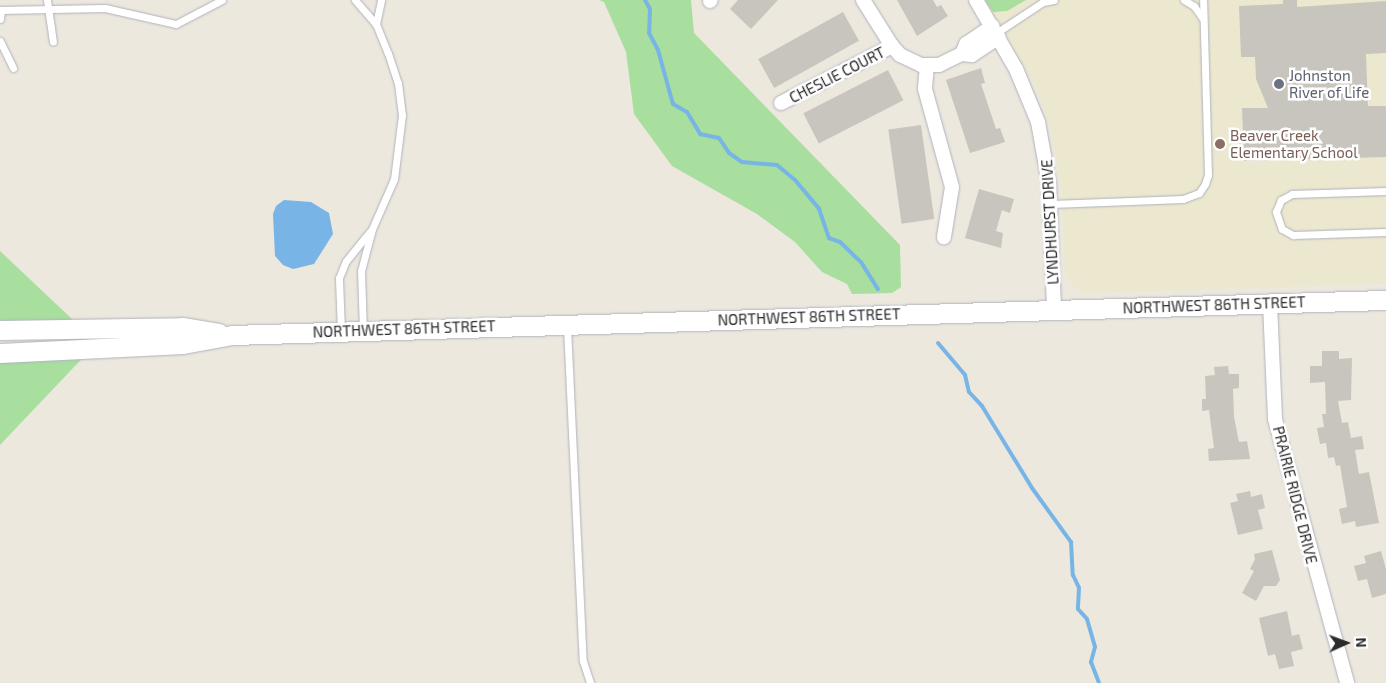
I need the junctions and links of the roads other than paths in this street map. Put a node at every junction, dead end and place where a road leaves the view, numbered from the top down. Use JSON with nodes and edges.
{"nodes":[{"id":1,"x":47,"y":0,"type":"edge"},
{"id":2,"x":222,"y":0,"type":"edge"},
{"id":3,"x":355,"y":0,"type":"edge"},
{"id":4,"x":381,"y":0,"type":"edge"},
{"id":5,"x":863,"y":0,"type":"edge"},
{"id":6,"x":976,"y":0,"type":"edge"},
{"id":7,"x":1054,"y":0,"type":"edge"},
{"id":8,"x":1184,"y":0,"type":"edge"},
{"id":9,"x":1203,"y":0,"type":"edge"},
{"id":10,"x":48,"y":8,"type":"junction"},
{"id":11,"x":1,"y":10,"type":"edge"},
{"id":12,"x":0,"y":19,"type":"edge"},
{"id":13,"x":1203,"y":19,"type":"junction"},
{"id":14,"x":376,"y":24,"type":"junction"},
{"id":15,"x":996,"y":32,"type":"junction"},
{"id":16,"x":0,"y":41,"type":"edge"},
{"id":17,"x":53,"y":42,"type":"dead end"},
{"id":18,"x":892,"y":46,"type":"junction"},
{"id":19,"x":927,"y":65,"type":"junction"},
{"id":20,"x":13,"y":68,"type":"dead end"},
{"id":21,"x":781,"y":104,"type":"dead end"},
{"id":22,"x":1386,"y":191,"type":"edge"},
{"id":23,"x":1051,"y":204,"type":"junction"},
{"id":24,"x":372,"y":229,"type":"junction"},
{"id":25,"x":1386,"y":232,"type":"edge"},
{"id":26,"x":944,"y":236,"type":"dead end"},
{"id":27,"x":1386,"y":300,"type":"edge"},
{"id":28,"x":1270,"y":304,"type":"junction"},
{"id":29,"x":1054,"y":310,"type":"junction"},
{"id":30,"x":567,"y":324,"type":"junction"},
{"id":31,"x":0,"y":330,"type":"edge"},
{"id":32,"x":363,"y":331,"type":"junction"},
{"id":33,"x":341,"y":332,"type":"junction"},
{"id":34,"x":232,"y":335,"type":"junction"},
{"id":35,"x":0,"y":353,"type":"edge"},
{"id":36,"x":590,"y":683,"type":"edge"},
{"id":37,"x":1346,"y":683,"type":"edge"}],
"edges":[{"from":1,"to":10,"type":"lane"},
{"from":2,"to":10,"type":"lane"},
{"from":3,"to":14,"type":"lane"},
{"from":4,"to":14,"type":"lane"},
{"from":5,"to":18,"type":"street"},
{"from":6,"to":15,"type":"street","name":"LYNDHURST DRIVE"},
{"from":7,"to":15,"type":"lane"},
{"from":8,"to":13,"type":"lane"},
{"from":9,"to":13,"type":"lane"},
{"from":10,"to":11,"type":"lane"},
{"from":10,"to":17,"type":"lane"},
{"from":11,"to":12,"type":"lane"},
{"from":13,"to":23,"type":"lane"},
{"from":14,"to":24,"type":"lane"},
{"from":15,"to":19,"type":"street"},
{"from":15,"to":23,"type":"street","name":"LYNDHURST DRIVE"},
{"from":16,"to":20,"type":"lane"},
{"from":18,"to":19,"type":"street"},
{"from":18,"to":21,"type":"street","name":"CHESLIE COURT"},
{"from":19,"to":26,"type":"street"},
{"from":22,"to":25,"type":"lane"},
{"from":23,"to":29,"type":"street","name":"LYNDHURST DRIVE"},
{"from":24,"to":32,"type":"lane"},
{"from":24,"to":33,"type":"lane"},
{"from":27,"to":28,"type":"main road","name":"NORTHWEST 86TH STREET"},
{"from":28,"to":29,"type":"main road","name":"NORTHWEST 86TH STREET"},
{"from":28,"to":37,"type":"street","name":"PRAIRIE RIDGE DRIVE"},
{"from":29,"to":30,"type":"main road","name":"NORTHWEST 86TH STREET"},
{"from":30,"to":32,"type":"main road","name":"NORTHWEST 86TH STREET"},
{"from":30,"to":36,"type":"lane"},
{"from":31,"to":34,"type":"main road","name":"NORTHWEST 86TH STREET"},
{"from":32,"to":33,"type":"main road","name":"NORTHWEST 86TH STREET"},
{"from":33,"to":34,"type":"main road","name":"NORTHWEST 86TH STREET"},
{"from":34,"to":35,"type":"main road","name":"NORTHWEST 86TH STREET"}]}
